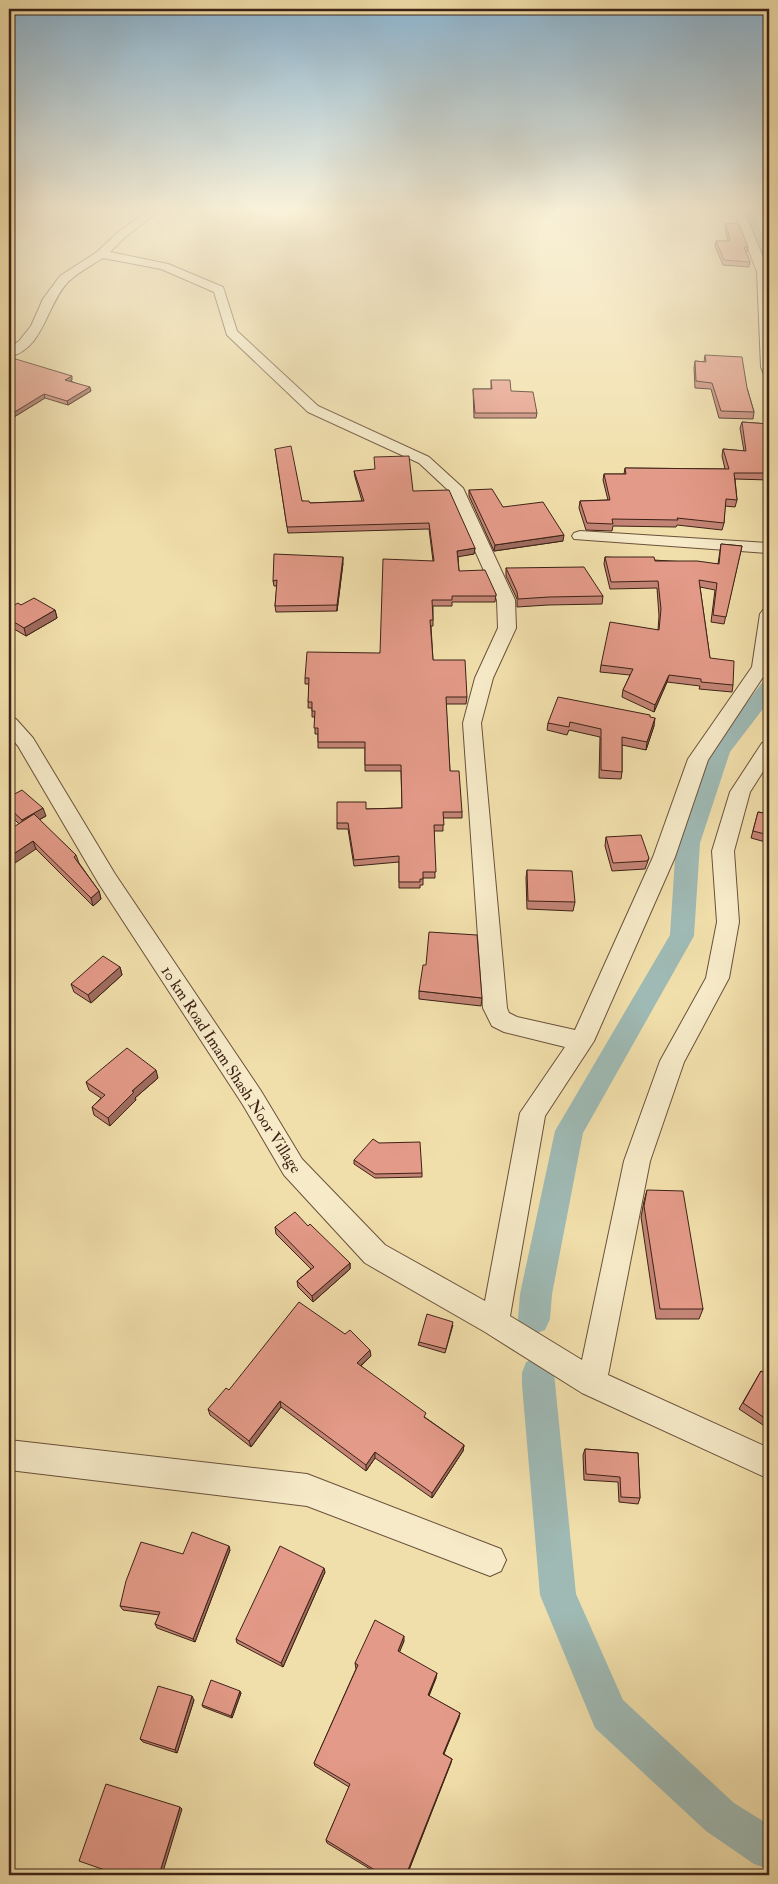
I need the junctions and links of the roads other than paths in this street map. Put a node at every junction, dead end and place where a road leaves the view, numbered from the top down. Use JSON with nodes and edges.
{"nodes":[{"id":1,"x":49,"y":299,"type":"edge"},
{"id":2,"x":222,"y":299,"type":"edge"},
{"id":3,"x":764,"y":299,"type":"edge"},
{"id":4,"x":9,"y":353,"type":"edge"},
{"id":5,"x":769,"y":371,"type":"edge"},
{"id":6,"x":580,"y":536,"type":"dead end"},
{"id":7,"x":769,"y":548,"type":"edge"},
{"id":8,"x":769,"y":614,"type":"edge"},
{"id":9,"x":9,"y":723,"type":"edge"},
{"id":10,"x":769,"y":747,"type":"edge"},
{"id":11,"x":582,"y":1041,"type":"junction"},
{"id":12,"x":495,"y":1322,"type":"junction"},
{"id":13,"x":592,"y":1383,"type":"junction"},
{"id":14,"x":9,"y":1455,"type":"edge"},
{"id":15,"x":769,"y":1464,"type":"edge"},
{"id":16,"x":490,"y":1560,"type":"dead end"}],
"edges":[{"from":1,"to":4,"type":"street"},
{"from":2,"to":11,"type":"street"},
{"from":3,"to":5,"type":"street"},
{"from":6,"to":7,"type":"street"},
{"from":8,"to":11,"type":"street"},
{"from":9,"to":12,"type":"street","name":"10 km Road Imam Shash Noor Village"},
{"from":10,"to":13,"type":"street"},
{"from":11,"to":12,"type":"street"},
{"from":12,"to":13,"type":"street","name":"10 km Road Imam Shash Noor Village"},
{"from":13,"to":15,"type":"street","name":"10 km Road Imam Shash Noor Village"},
{"from":14,"to":16,"type":"street"}]}
